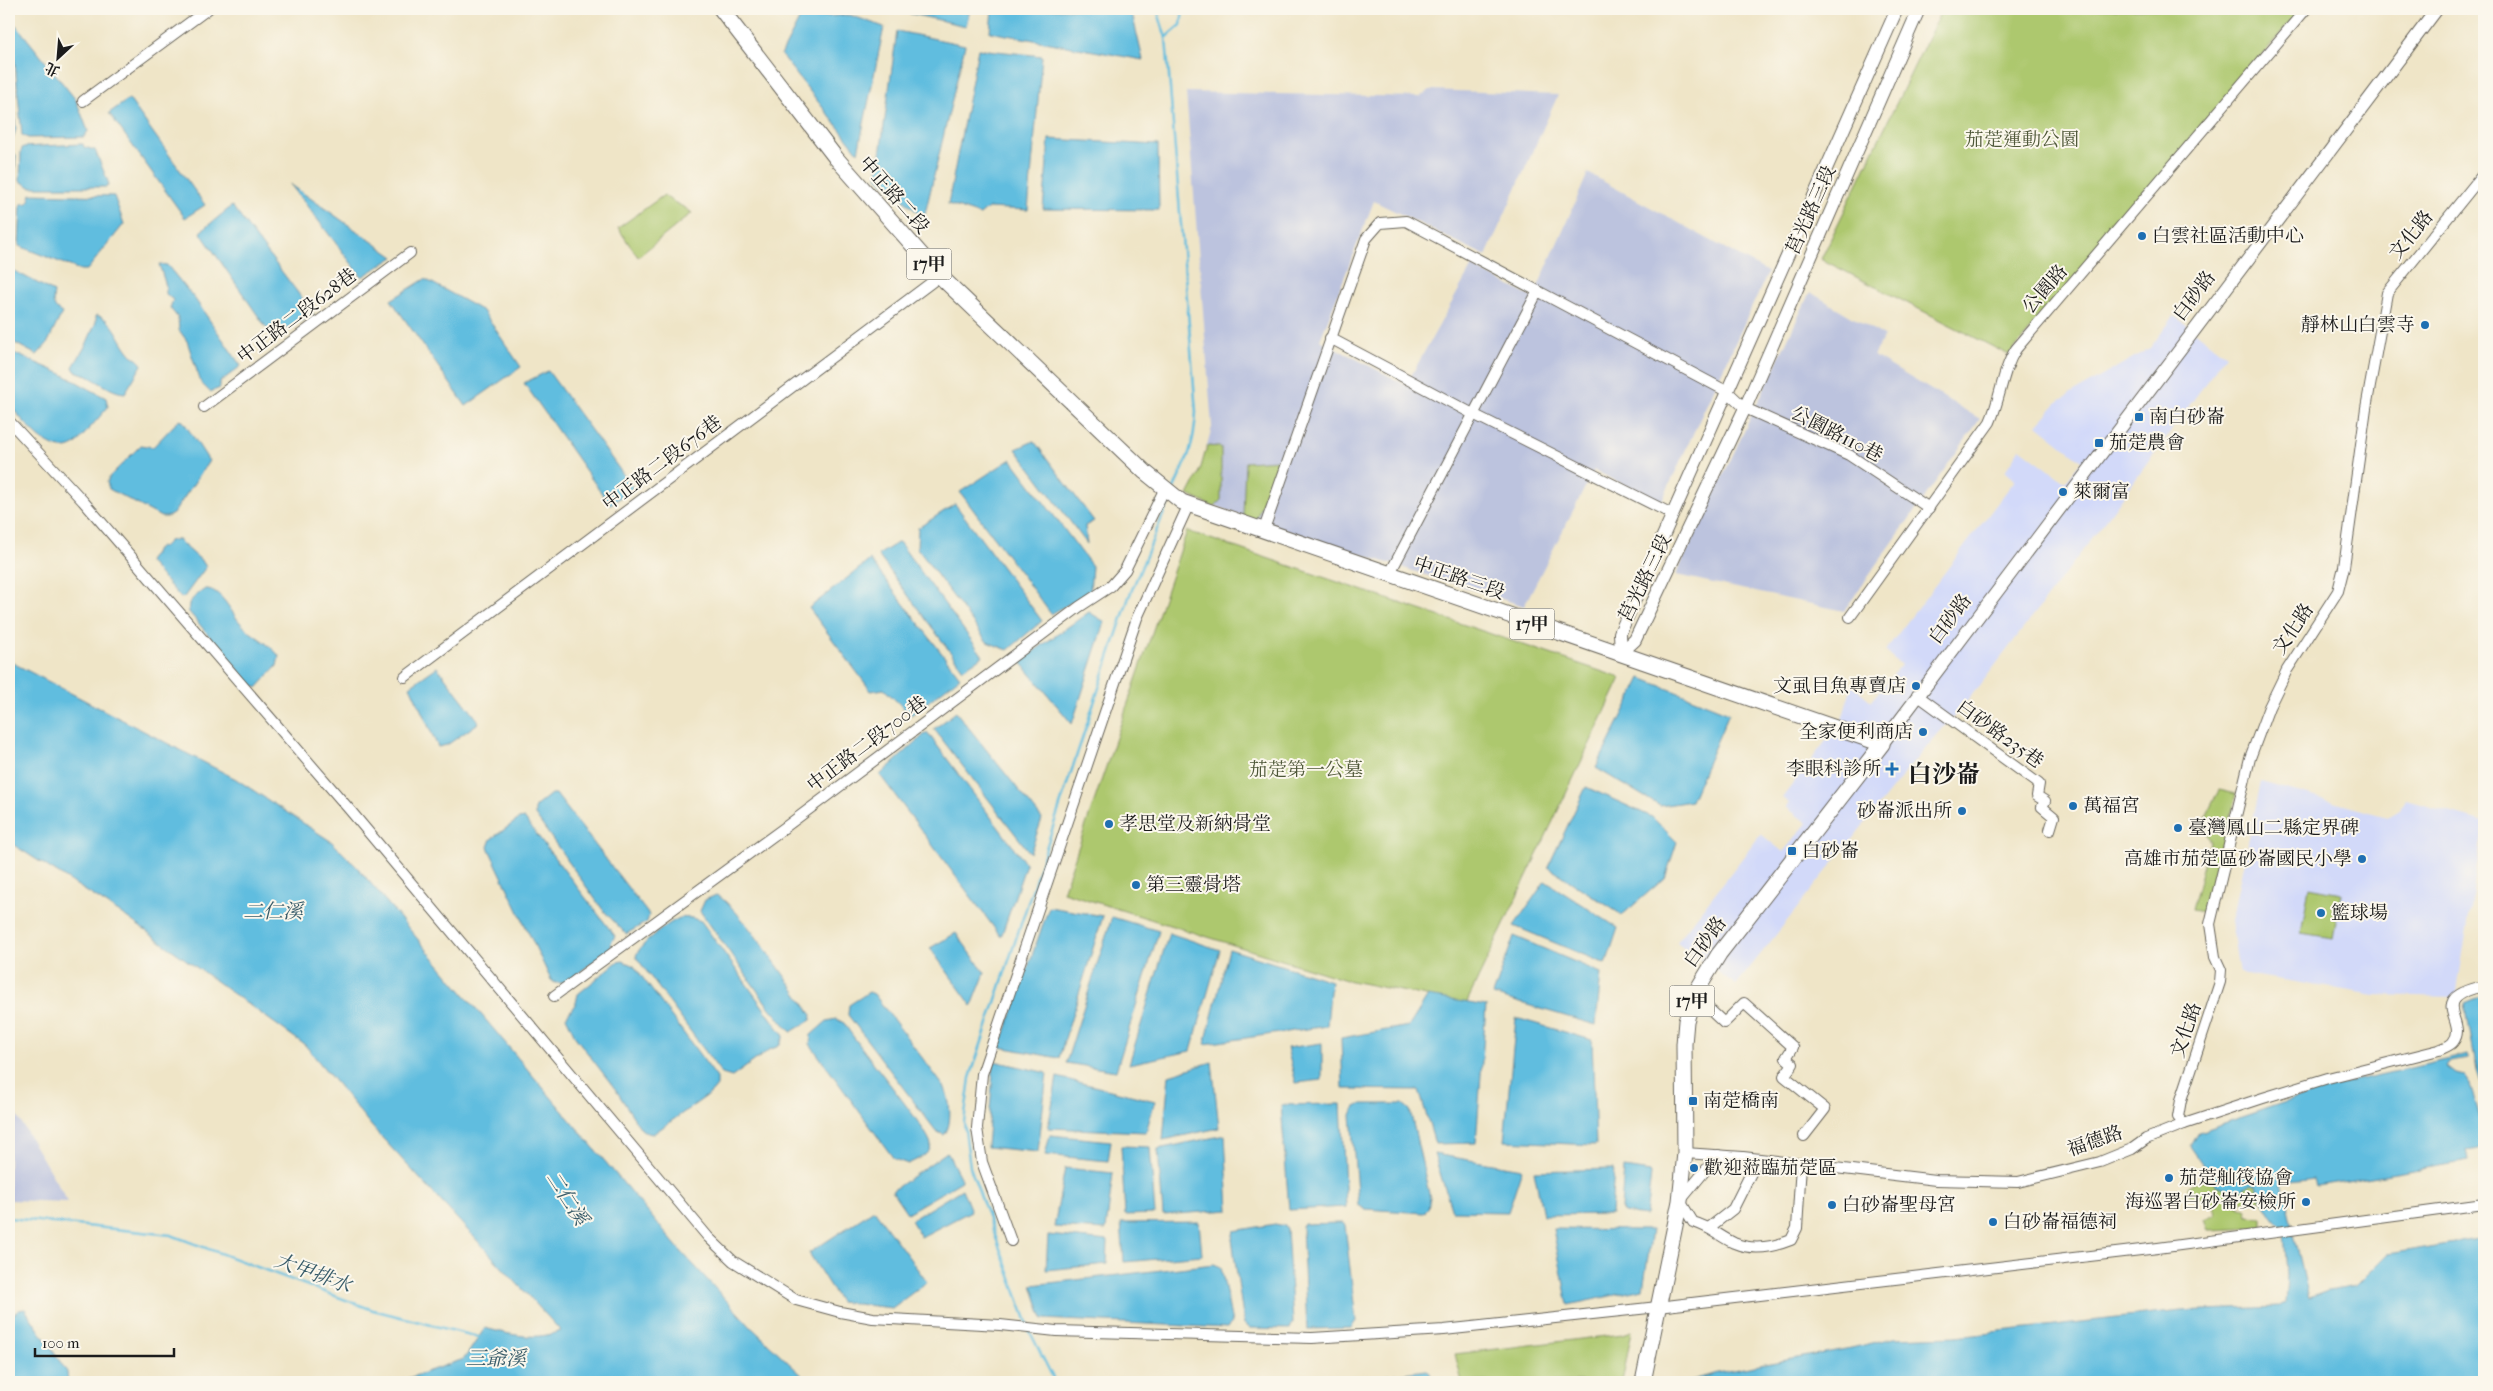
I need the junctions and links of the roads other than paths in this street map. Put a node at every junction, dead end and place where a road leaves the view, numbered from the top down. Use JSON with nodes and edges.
{"nodes":[{"id":1,"x":208,"y":9,"type":"edge"},
{"id":2,"x":721,"y":9,"type":"edge"},
{"id":3,"x":1897,"y":9,"type":"edge"},
{"id":4,"x":1919,"y":9,"type":"edge"},
{"id":5,"x":2306,"y":9,"type":"edge"},
{"id":6,"x":2437,"y":9,"type":"edge"},
{"id":7,"x":83,"y":101,"type":"dead end"},
{"id":8,"x":2484,"y":173,"type":"edge"},
{"id":9,"x":410,"y":253,"type":"dead end"},
{"id":10,"x":940,"y":276,"type":"junction"},
{"id":11,"x":1538,"y":291,"type":"junction"},
{"id":12,"x":1330,"y":338,"type":"junction"},
{"id":13,"x":1728,"y":392,"type":"junction"},
{"id":14,"x":204,"y":407,"type":"dead end"},
{"id":15,"x":1745,"y":408,"type":"junction"},
{"id":16,"x":1473,"y":414,"type":"junction"},
{"id":17,"x":9,"y":421,"type":"edge"},
{"id":18,"x":1166,"y":490,"type":"junction"},
{"id":19,"x":1185,"y":504,"type":"junction"},
{"id":20,"x":1929,"y":508,"type":"junction"},
{"id":21,"x":1672,"y":514,"type":"junction"},
{"id":22,"x":1263,"y":532,"type":"junction"},
{"id":23,"x":1389,"y":575,"type":"junction"},
{"id":24,"x":1850,"y":617,"type":"dead end"},
{"id":25,"x":1621,"y":653,"type":"junction"},
{"id":26,"x":405,"y":677,"type":"dead end"},
{"id":27,"x":1917,"y":696,"type":"junction"},
{"id":28,"x":1882,"y":744,"type":"junction"},
{"id":29,"x":2050,"y":830,"type":"dead end"},
{"id":30,"x":2484,"y":986,"type":"edge"},
{"id":31,"x":1694,"y":995,"type":"junction"},
{"id":32,"x":554,"y":996,"type":"dead end"},
{"id":33,"x":2184,"y":1124,"type":"junction"},
{"id":34,"x":1804,"y":1136,"type":"dead end"},
{"id":35,"x":1685,"y":1154,"type":"junction"},
{"id":36,"x":1718,"y":1155,"type":"junction"},
{"id":37,"x":1758,"y":1159,"type":"junction"},
{"id":38,"x":1801,"y":1165,"type":"junction"},
{"id":39,"x":1680,"y":1201,"type":"junction"},
{"id":40,"x":2484,"y":1204,"type":"edge"},
{"id":41,"x":1710,"y":1227,"type":"junction"},
{"id":42,"x":1011,"y":1241,"type":"dead end"},
{"id":43,"x":1657,"y":1312,"type":"junction"},
{"id":44,"x":1643,"y":1382,"type":"edge"}],
"edges":[{"from":1,"to":7,"type":"street"},
{"from":2,"to":10,"type":"main road","name":"中正路二段","number":"17甲"},
{"from":3,"to":13,"type":"street","name":"莒光路三段"},
{"from":4,"to":15,"type":"street","name":"莒光路三段"},
{"from":5,"to":20,"type":"street","name":"公園路"},
{"from":6,"to":27,"type":"street","name":"白砂路"},
{"from":8,"to":33,"type":"street","name":"文化路"},
{"from":9,"to":14,"type":"street","name":"中正路二段628巷"},
{"from":10,"to":18,"type":"main road","name":"中正路二段","number":"17甲"},
{"from":10,"to":26,"type":"street","name":"中正路二段676巷"},
{"from":11,"to":12,"type":"street","name":"公園路110巷"},
{"from":11,"to":13,"type":"street","name":"公園路110巷"},
{"from":11,"to":16,"type":"street"},
{"from":12,"to":16,"type":"street"},
{"from":12,"to":22,"type":"street","name":"公園路110巷"},
{"from":13,"to":15,"type":"street","name":"公園路110巷"},
{"from":13,"to":21,"type":"street","name":"莒光路三段"},
{"from":15,"to":20,"type":"street","name":"公園路110巷"},
{"from":15,"to":25,"type":"street","name":"莒光路三段"},
{"from":16,"to":21,"type":"street"},
{"from":16,"to":23,"type":"street"},
{"from":17,"to":43,"type":"street"},
{"from":18,"to":19,"type":"main road","name":"中正路三段","number":"17甲"},
{"from":18,"to":32,"type":"street","name":"中正路二段700巷"},
{"from":19,"to":22,"type":"main road","name":"中正路三段","number":"17甲"},
{"from":19,"to":42,"type":"street"},
{"from":20,"to":24,"type":"street","name":"公園路"},
{"from":21,"to":25,"type":"street","name":"莒光路三段"},
{"from":22,"to":23,"type":"main road","name":"中正路三段","number":"17甲"},
{"from":23,"to":25,"type":"main road","name":"中正路三段","number":"17甲"},
{"from":25,"to":28,"type":"main road","name":"中正路三段","number":"17甲"},
{"from":27,"to":28,"type":"street","name":"白砂路"},
{"from":27,"to":29,"type":"street","name":"白砂路235巷"},
{"from":28,"to":31,"type":"main road","name":"白砂路","number":"17甲"},
{"from":30,"to":33,"type":"street","name":"福德路"},
{"from":31,"to":34,"type":"street"},
{"from":31,"to":35,"type":"main road","name":"白砂路","number":"17甲"},
{"from":33,"to":38,"type":"street","name":"福德路"},
{"from":35,"to":36,"type":"street","name":"福德路"},
{"from":35,"to":39,"type":"main road","name":"白砂路","number":"17甲"},
{"from":36,"to":37,"type":"street","name":"福德路"},
{"from":36,"to":39,"type":"street"},
{"from":37,"to":38,"type":"street","name":"福德路"},
{"from":37,"to":41,"type":"street"},
{"from":38,"to":41,"type":"street"},
{"from":39,"to":41,"type":"street"},
{"from":39,"to":43,"type":"main road","name":"白砂路","number":"17甲"},
{"from":40,"to":43,"type":"street"},
{"from":43,"to":44,"type":"main road","number":"17甲"}]}
